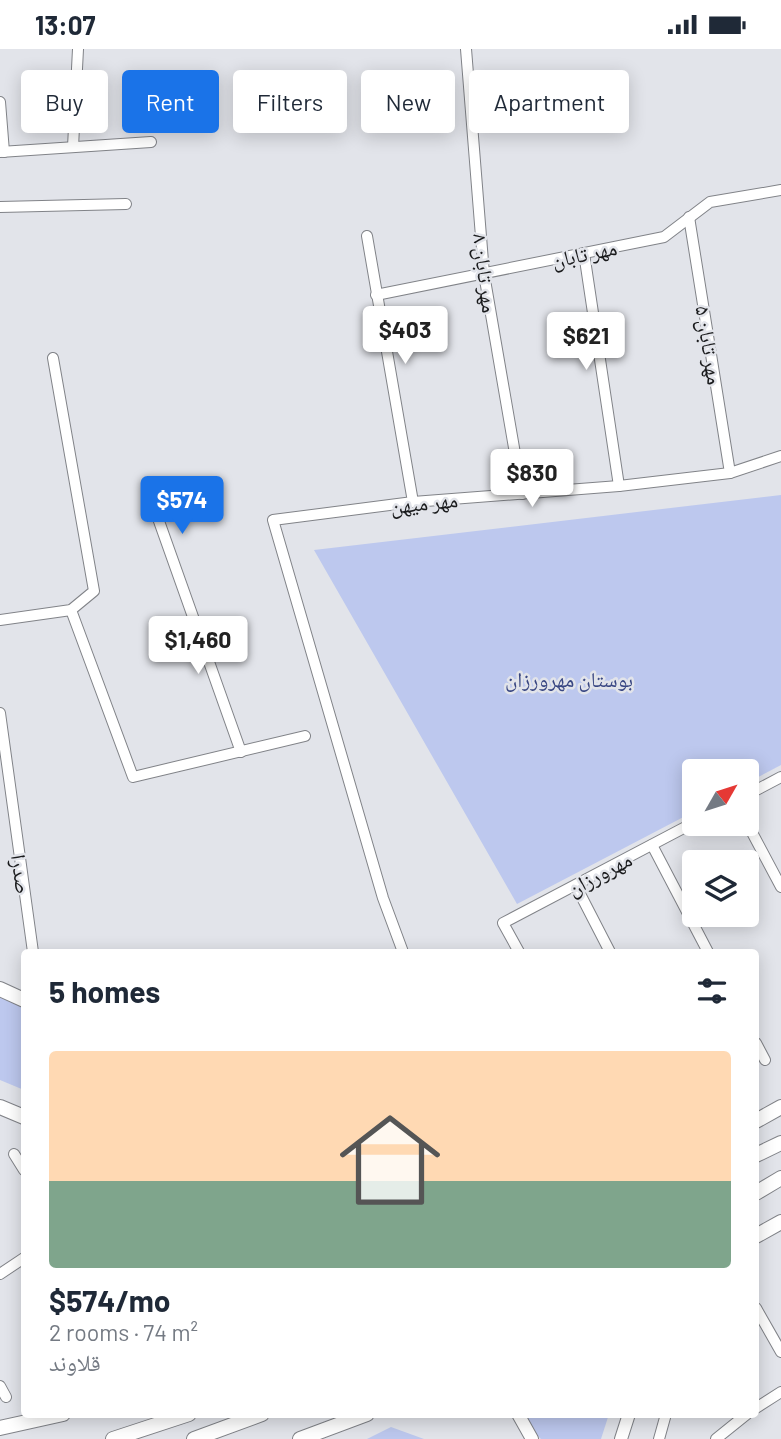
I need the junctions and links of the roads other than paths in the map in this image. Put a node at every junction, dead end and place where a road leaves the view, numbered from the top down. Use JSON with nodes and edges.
{"nodes":[{"id":1,"x":78,"y":49,"type":"edge"},
{"id":2,"x":466,"y":49,"type":"edge"},
{"id":3,"x":0,"y":102,"type":"edge"},
{"id":4,"x":151,"y":142,"type":"dead end"},
{"id":5,"x":73,"y":147,"type":"junction"},
{"id":6,"x":2,"y":152,"type":"edge"},
{"id":7,"x":781,"y":190,"type":"edge"},
{"id":8,"x":126,"y":204,"type":"dead end"},
{"id":9,"x":0,"y":207,"type":"edge"},
{"id":10,"x":689,"y":217,"type":"junction"},
{"id":11,"x":367,"y":236,"type":"dead end"},
{"id":12,"x":584,"y":253,"type":"junction"},
{"id":13,"x":484,"y":274,"type":"junction"},
{"id":14,"x":376,"y":295,"type":"junction"},
{"id":15,"x":53,"y":358,"type":"dead end"},
{"id":16,"x":781,"y":456,"type":"edge"},
{"id":17,"x":730,"y":473,"type":"junction"},
{"id":18,"x":619,"y":487,"type":"junction"},
{"id":19,"x":149,"y":493,"type":"dead end"},
{"id":20,"x":522,"y":494,"type":"junction"},
{"id":21,"x":413,"y":502,"type":"junction"},
{"id":22,"x":71,"y":610,"type":"junction"},
{"id":23,"x":0,"y":620,"type":"edge"},
{"id":24,"x":0,"y":713,"type":"edge"},
{"id":25,"x":305,"y":736,"type":"dead end"},
{"id":26,"x":241,"y":752,"type":"junction"},
{"id":27,"x":781,"y":777,"type":"edge"},
{"id":28,"x":5,"y":782,"type":"edge"},
{"id":29,"x":760,"y":788,"type":"edge"},
{"id":30,"x":682,"y":829,"type":"edge"},
{"id":31,"x":754,"y":837,"type":"edge"},
{"id":32,"x":652,"y":845,"type":"junction"},
{"id":33,"x":576,"y":885,"type":"junction"},
{"id":34,"x":781,"y":887,"type":"edge"},
{"id":35,"x":33,"y":949,"type":"edge"},
{"id":36,"x":402,"y":949,"type":"edge"},
{"id":37,"x":517,"y":949,"type":"edge"},
{"id":38,"x":608,"y":949,"type":"edge"},
{"id":39,"x":706,"y":949,"type":"edge"},
{"id":40,"x":0,"y":989,"type":"edge"},
{"id":41,"x":21,"y":999,"type":"edge"},
{"id":42,"x":759,"y":1049,"type":"edge"},
{"id":43,"x":765,"y":1060,"type":"dead end"},
{"id":44,"x":0,"y":1107,"type":"edge"},
{"id":45,"x":781,"y":1107,"type":"edge"},
{"id":46,"x":21,"y":1116,"type":"edge"},
{"id":47,"x":759,"y":1119,"type":"edge"},
{"id":48,"x":781,"y":1143,"type":"edge"},
{"id":49,"x":14,"y":1154,"type":"dead end"},
{"id":50,"x":759,"y":1154,"type":"edge"},
{"id":51,"x":21,"y":1165,"type":"edge"},
{"id":52,"x":781,"y":1178,"type":"edge"},
{"id":53,"x":759,"y":1191,"type":"edge"},
{"id":54,"x":781,"y":1222,"type":"edge"},
{"id":55,"x":759,"y":1234,"type":"edge"},
{"id":56,"x":21,"y":1260,"type":"edge"},
{"id":57,"x":0,"y":1274,"type":"edge"},
{"id":58,"x":759,"y":1313,"type":"edge"},
{"id":59,"x":781,"y":1352,"type":"edge"},
{"id":60,"x":0,"y":1386,"type":"edge"},
{"id":61,"x":780,"y":1396,"type":"edge"},
{"id":62,"x":6,"y":1397,"type":"dead end"},
{"id":63,"x":759,"y":1406,"type":"edge"},
{"id":64,"x":44,"y":1418,"type":"edge"},
{"id":65,"x":178,"y":1418,"type":"edge"},
{"id":66,"x":251,"y":1418,"type":"edge"},
{"id":67,"x":356,"y":1418,"type":"edge"},
{"id":68,"x":520,"y":1418,"type":"edge"},
{"id":69,"x":628,"y":1418,"type":"edge"},
{"id":70,"x":665,"y":1418,"type":"edge"},
{"id":71,"x":742,"y":1418,"type":"edge"},
{"id":72,"x":0,"y":1427,"type":"edge"},
{"id":73,"x":113,"y":1439,"type":"edge"},
{"id":74,"x":194,"y":1439,"type":"edge"},
{"id":75,"x":300,"y":1439,"type":"edge"},
{"id":76,"x":532,"y":1439,"type":"edge"},
{"id":77,"x":621,"y":1439,"type":"edge"},
{"id":78,"x":659,"y":1439,"type":"edge"},
{"id":79,"x":716,"y":1439,"type":"edge"}],
"edges":[{"from":1,"to":5,"type":"street"},
{"from":2,"to":13,"type":"street","name":"مهر تابان ۸"},
{"from":3,"to":6,"type":"street"},
{"from":4,"to":5,"type":"street"},
{"from":5,"to":6,"type":"street"},
{"from":7,"to":10,"type":"street","name":"مهر تابان"},
{"from":8,"to":9,"type":"street"},
{"from":10,"to":12,"type":"street","name":"مهر تابان"},
{"from":10,"to":17,"type":"street","name":"مهر تابان ۵"},
{"from":11,"to":14,"type":"street"},
{"from":12,"to":13,"type":"street","name":"مهر تابان"},
{"from":12,"to":18,"type":"street"},
{"from":13,"to":14,"type":"street","name":"مهر تابان"},
{"from":13,"to":20,"type":"street","name":"مهر تابان ۸"},
{"from":14,"to":21,"type":"street"},
{"from":15,"to":22,"type":"street"},
{"from":16,"to":17,"type":"street","name":"مهر میهن"},
{"from":17,"to":18,"type":"street","name":"مهر میهن"},
{"from":18,"to":20,"type":"street","name":"مهر میهن"},
{"from":19,"to":26,"type":"street"},
{"from":20,"to":21,"type":"street","name":"مهر میهن"},
{"from":21,"to":36,"type":"street","name":"مهر میهن"},
{"from":22,"to":23,"type":"street"},
{"from":22,"to":26,"type":"street"},
{"from":24,"to":28,"type":"street","name":"صدرا"},
{"from":25,"to":26,"type":"street"},
{"from":27,"to":29,"type":"street"},
{"from":28,"to":35,"type":"street","name":"صدرا"},
{"from":30,"to":32,"type":"street","name":"مهرورزان"},
{"from":31,"to":34,"type":"street"},
{"from":32,"to":33,"type":"street","name":"مهرورزان"},
{"from":32,"to":39,"type":"street"},
{"from":33,"to":37,"type":"street","name":"مهرورزان"},
{"from":33,"to":38,"type":"street"},
{"from":40,"to":41,"type":"main road"},
{"from":42,"to":43,"type":"street"},
{"from":44,"to":46,"type":"main road"},
{"from":45,"to":47,"type":"main road"},
{"from":48,"to":50,"type":"main road"},
{"from":49,"to":51,"type":"street"},
{"from":52,"to":53,"type":"main road"},
{"from":54,"to":55,"type":"main road"},
{"from":56,"to":57,"type":"street"},
{"from":58,"to":59,"type":"street"},
{"from":60,"to":62,"type":"street"},
{"from":61,"to":63,"type":"street"},
{"from":64,"to":72,"type":"main road"},
{"from":65,"to":73,"type":"main road"},
{"from":66,"to":74,"type":"main road"},
{"from":67,"to":75,"type":"main road"},
{"from":68,"to":76,"type":"street"},
{"from":69,"to":77,"type":"street"},
{"from":70,"to":78,"type":"street"},
{"from":71,"to":79,"type":"street"}]}
